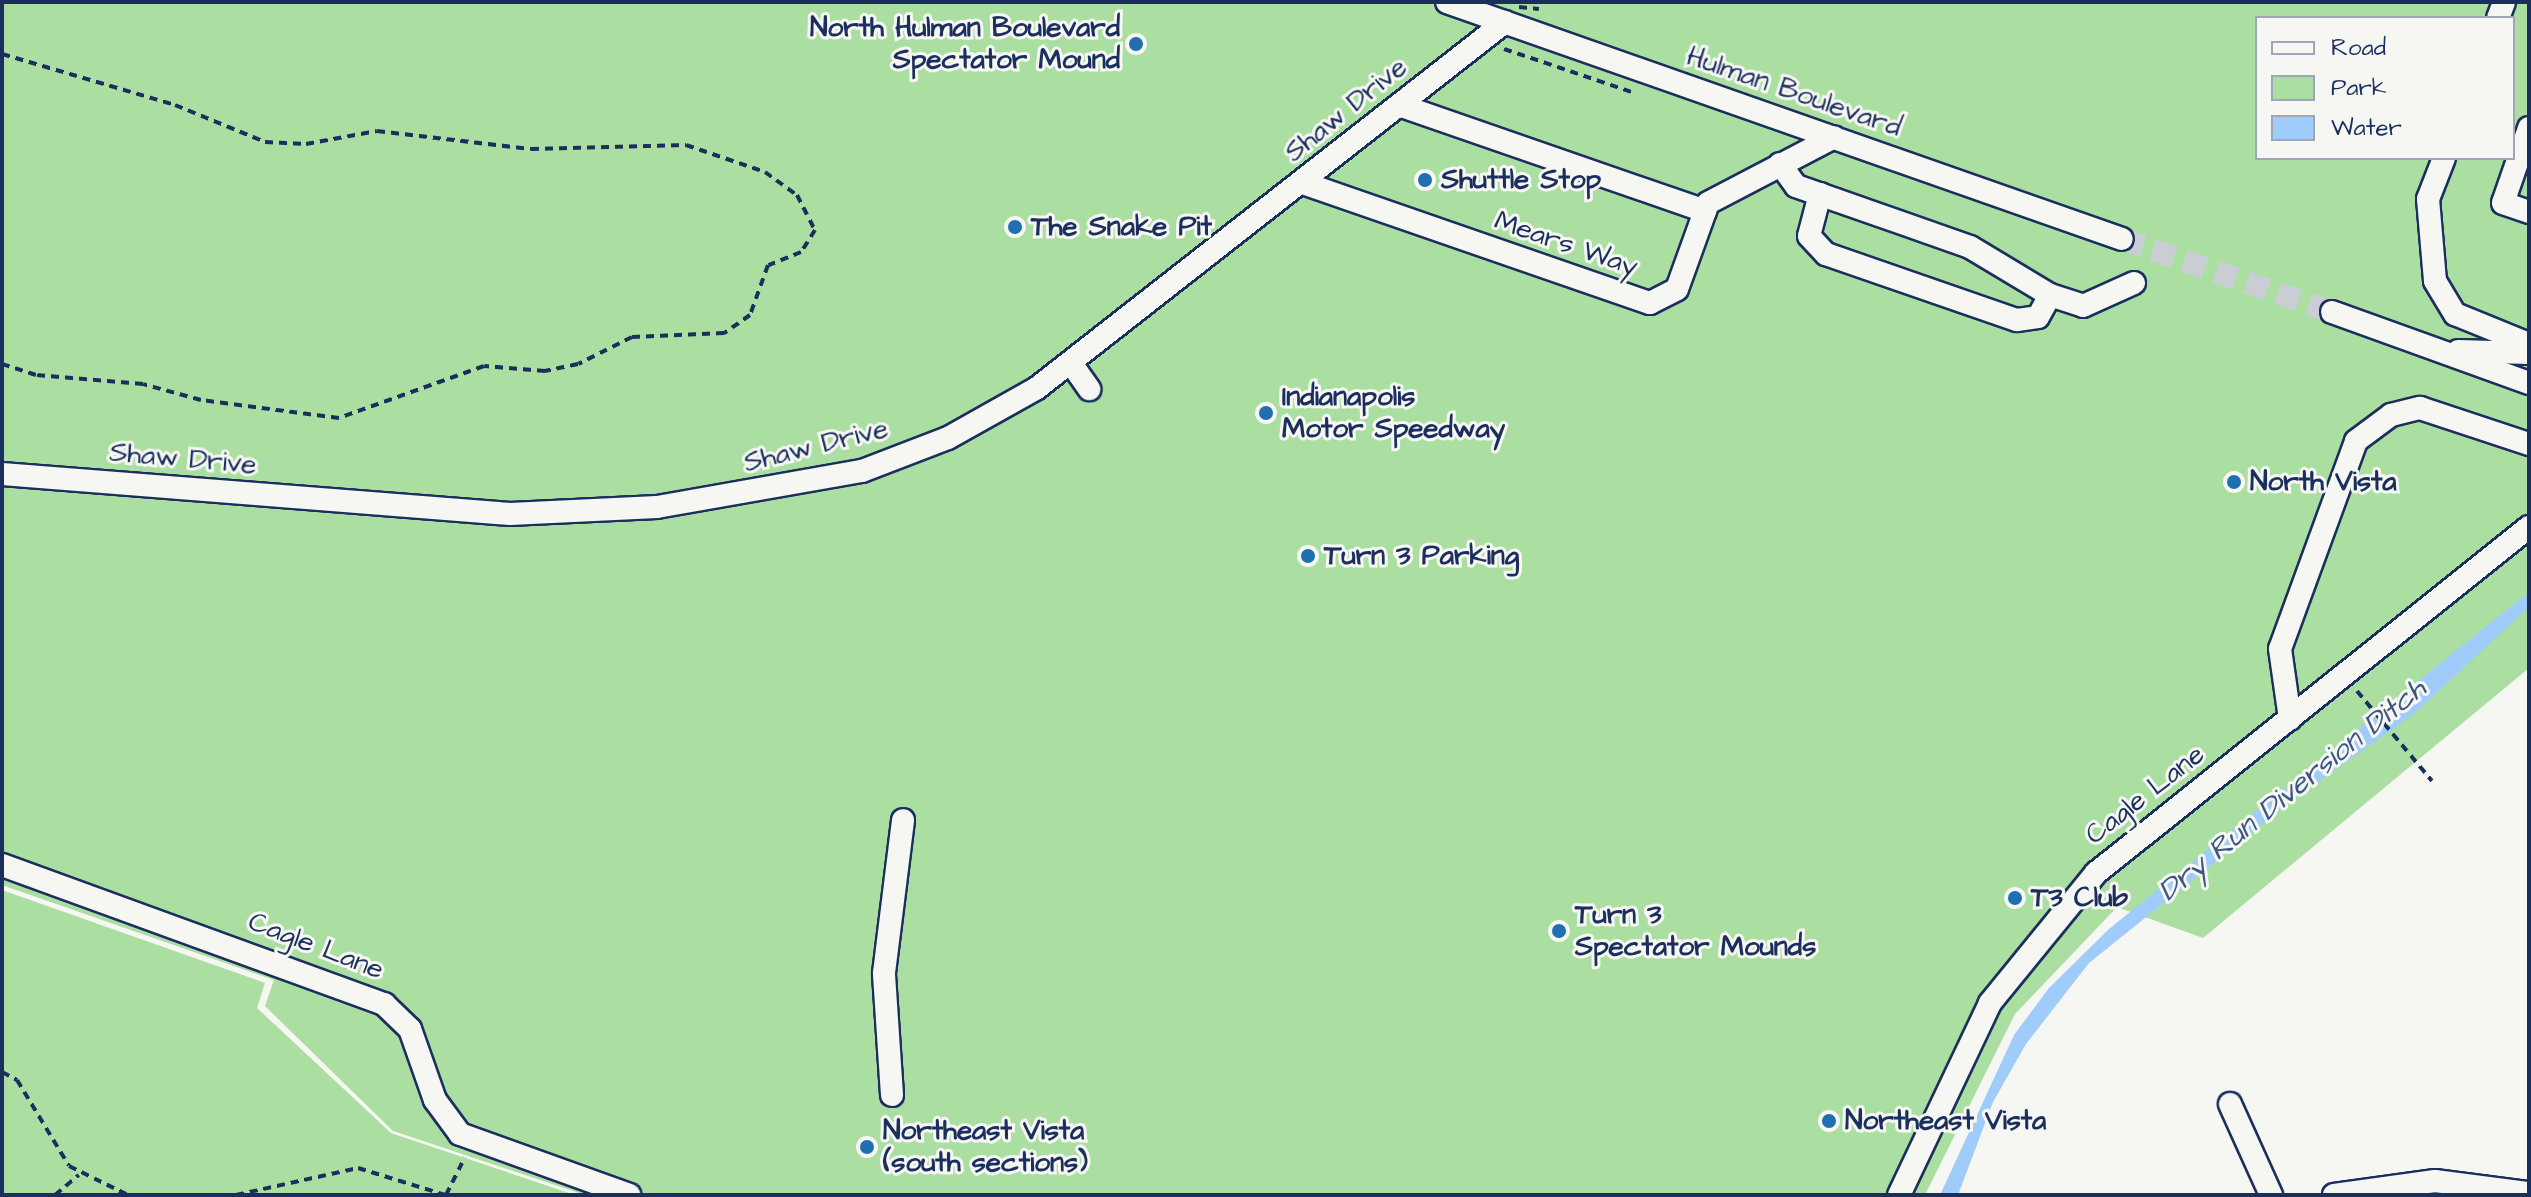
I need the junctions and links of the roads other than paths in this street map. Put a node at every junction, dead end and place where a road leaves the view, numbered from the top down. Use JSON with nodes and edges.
{"nodes":[{"id":1,"x":1447,"y":2,"type":"edge"},
{"id":2,"x":1505,"y":22,"type":"junction"},
{"id":3,"x":1399,"y":105,"type":"junction"},
{"id":4,"x":2529,"y":128,"type":"edge"},
{"id":5,"x":1834,"y":137,"type":"junction"},
{"id":6,"x":2443,"y":160,"type":"edge"},
{"id":7,"x":1780,"y":164,"type":"junction"},
{"id":8,"x":1303,"y":183,"type":"junction"},
{"id":9,"x":1820,"y":194,"type":"junction"},
{"id":10,"x":1705,"y":211,"type":"junction"},
{"id":11,"x":2529,"y":212,"type":"edge"},
{"id":12,"x":2122,"y":239,"type":"tunnel mouth"},
{"id":13,"x":2134,"y":283,"type":"dead end"},
{"id":14,"x":2050,"y":295,"type":"junction"},
{"id":15,"x":2332,"y":312,"type":"tunnel mouth"},
{"id":16,"x":2529,"y":344,"type":"edge"},
{"id":17,"x":2439,"y":351,"type":"junction"},
{"id":18,"x":2529,"y":353,"type":"edge"},
{"id":19,"x":1071,"y":363,"type":"junction"},
{"id":20,"x":2529,"y":383,"type":"edge"},
{"id":21,"x":1089,"y":389,"type":"dead end"},
{"id":22,"x":2529,"y":444,"type":"edge"},
{"id":23,"x":2,"y":474,"type":"edge"},
{"id":24,"x":2529,"y":527,"type":"edge"},
{"id":25,"x":2290,"y":719,"type":"junction"},
{"id":26,"x":903,"y":820,"type":"dead end"},
{"id":27,"x":2,"y":865,"type":"edge"},
{"id":28,"x":892,"y":1095,"type":"dead end"},
{"id":29,"x":2230,"y":1104,"type":"dead end"},
{"id":30,"x":2529,"y":1193,"type":"edge"},
{"id":31,"x":629,"y":1195,"type":"edge"},
{"id":32,"x":1899,"y":1195,"type":"edge"},
{"id":33,"x":2271,"y":1195,"type":"edge"},
{"id":34,"x":2334,"y":1195,"type":"edge"}],
"edges":[{"from":1,"to":2,"type":"street","name":"Hulman Boulevard"},
{"from":2,"to":3,"type":"street","name":"Shaw Drive"},
{"from":2,"to":5,"type":"street","name":"Hulman Boulevard"},
{"from":3,"to":8,"type":"street","name":"Shaw Drive"},
{"from":3,"to":10,"type":"street"},
{"from":4,"to":11,"type":"street"},
{"from":5,"to":7,"type":"street","name":"Mears Way"},
{"from":5,"to":12,"type":"street","name":"Hulman Boulevard"},
{"from":6,"to":16,"type":"street"},
{"from":7,"to":9,"type":"street"},
{"from":7,"to":10,"type":"street","name":"Mears Way"},
{"from":8,"to":10,"type":"street","name":"Mears Way"},
{"from":8,"to":19,"type":"street","name":"Shaw Drive"},
{"from":9,"to":14,"type":"street"},
{"from":9,"to":14,"type":"street"},
{"from":13,"to":14,"type":"street"},
{"from":15,"to":17,"type":"street"},
{"from":17,"to":18,"type":"street"},
{"from":17,"to":20,"type":"street"},
{"from":19,"to":21,"type":"street"},
{"from":19,"to":23,"type":"street","name":"Shaw Drive"},
{"from":22,"to":25,"type":"street"},
{"from":24,"to":25,"type":"street","name":"Cagle Lane"},
{"from":25,"to":32,"type":"street","name":"Cagle Lane"},
{"from":26,"to":28,"type":"street"},
{"from":27,"to":31,"type":"street","name":"Cagle Lane"},
{"from":29,"to":33,"type":"street"},
{"from":30,"to":34,"type":"street"}]}
